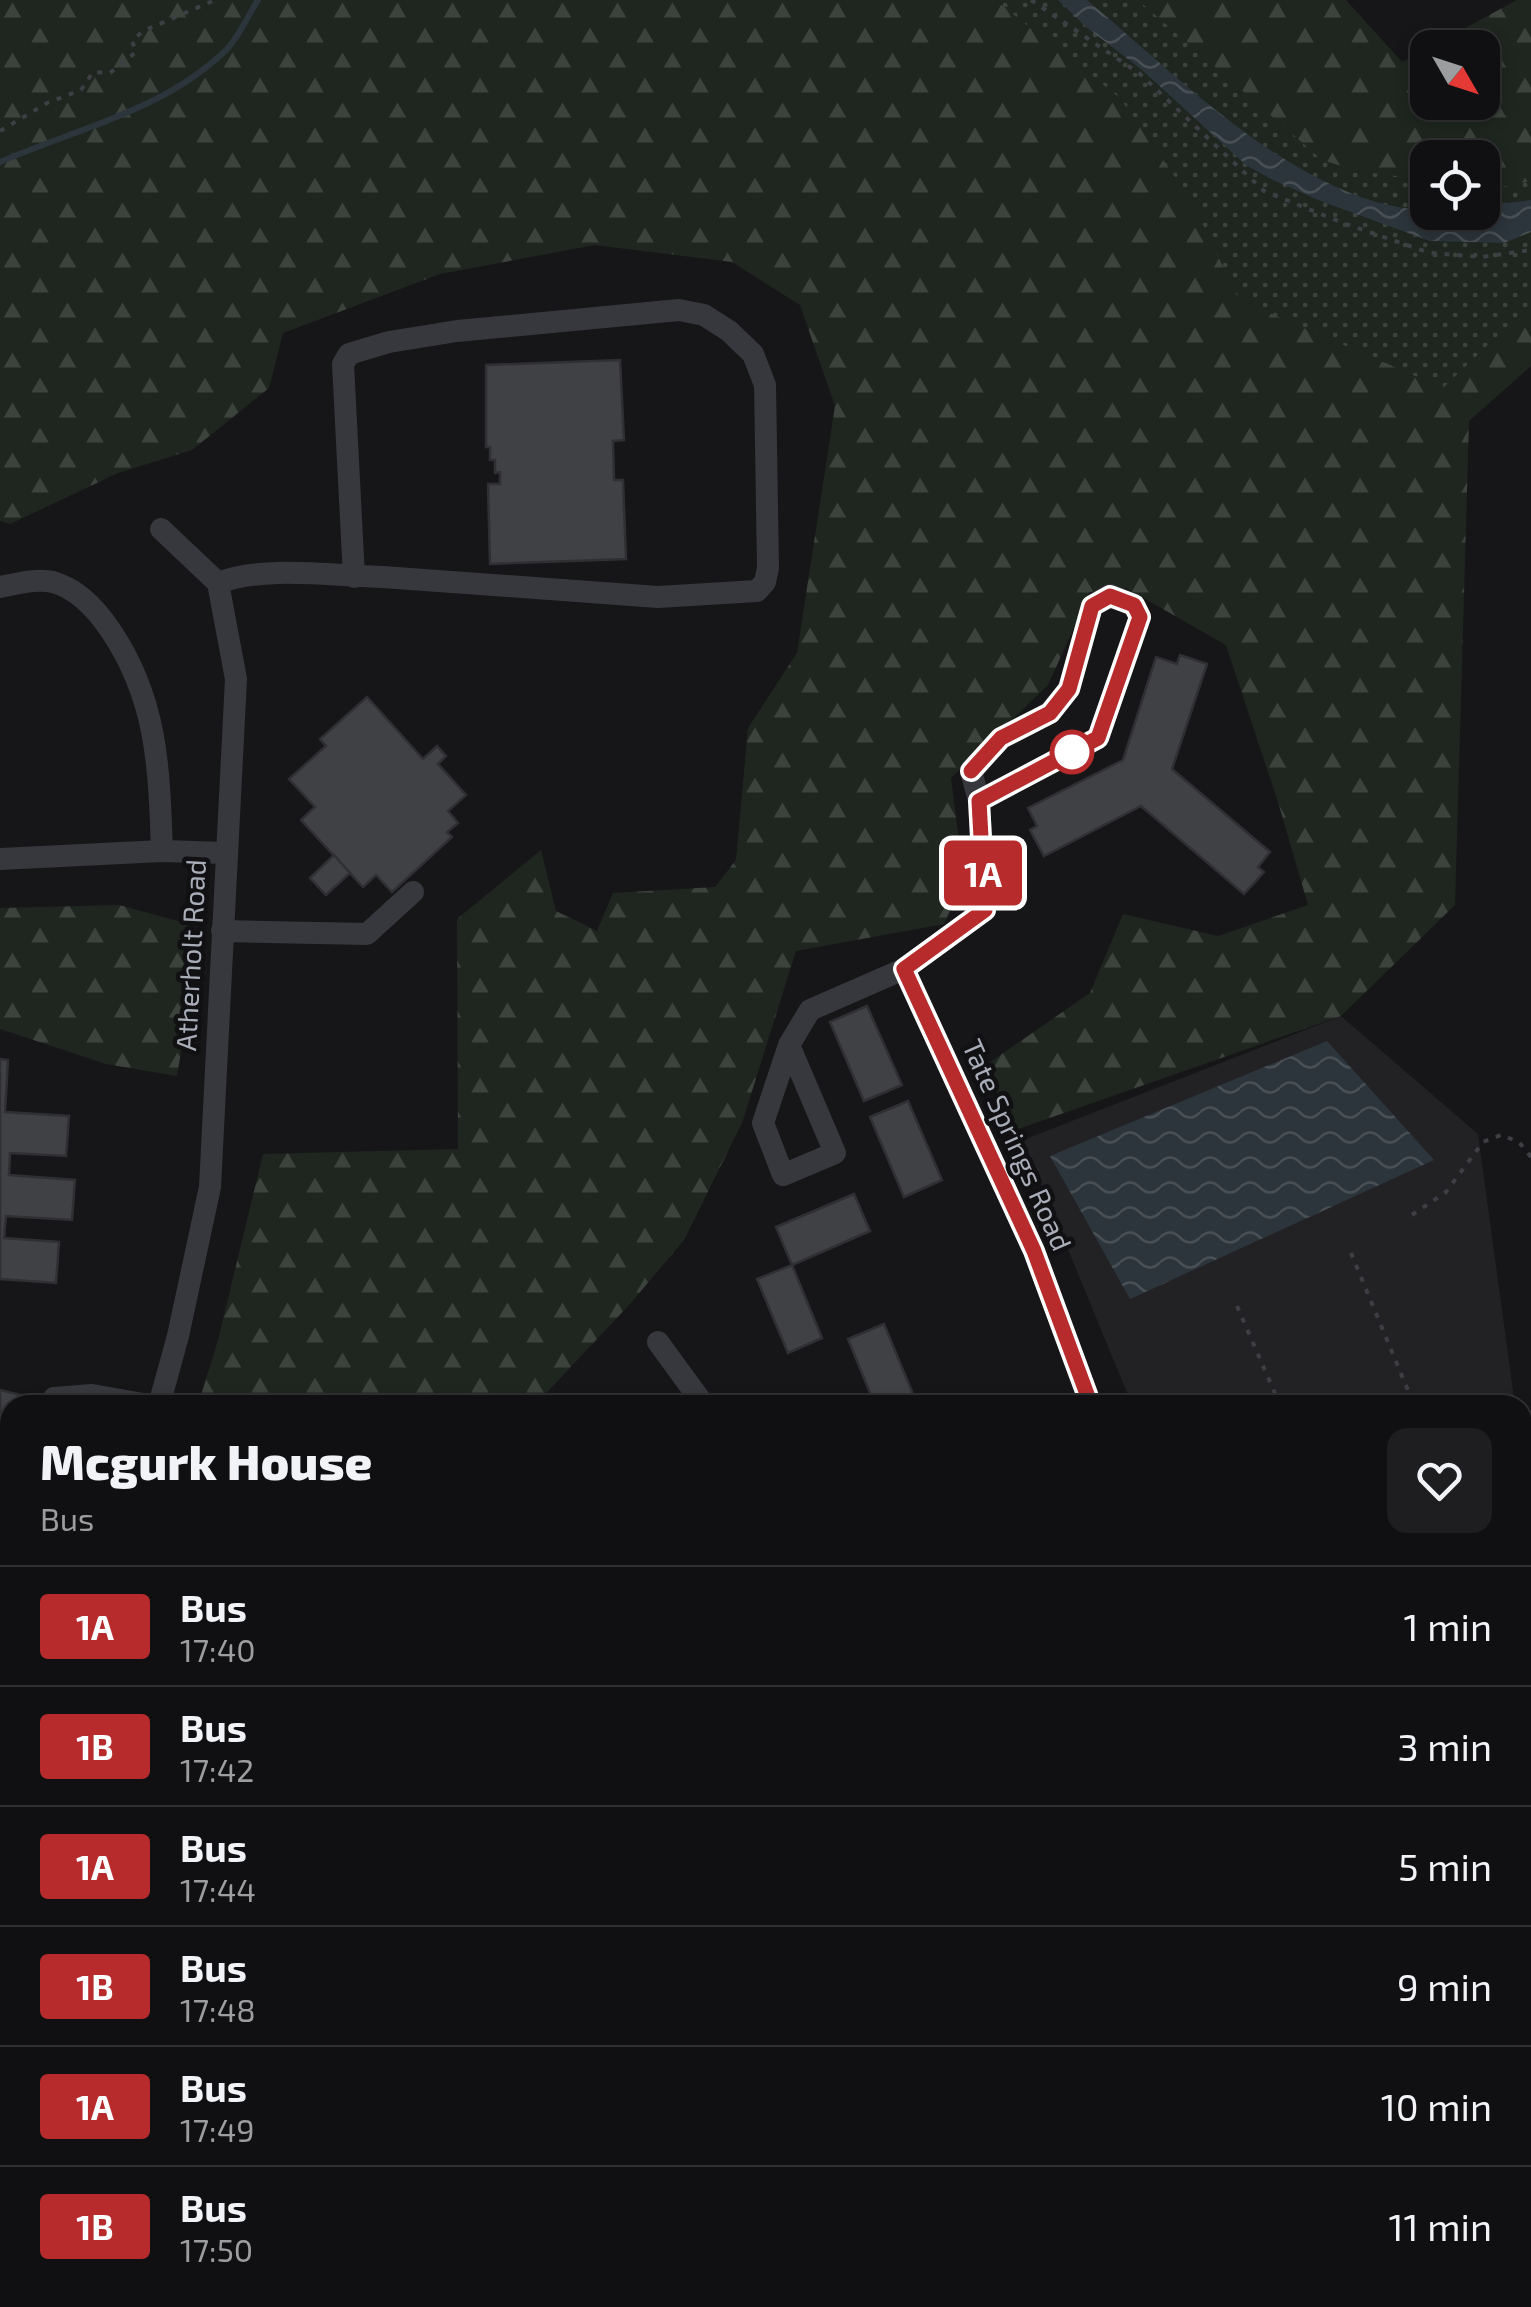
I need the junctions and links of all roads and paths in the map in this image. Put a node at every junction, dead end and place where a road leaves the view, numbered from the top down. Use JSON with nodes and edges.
{"nodes":[{"id":1,"x":215,"y":0,"type":"edge"},
{"id":2,"x":1030,"y":0,"type":"edge"},
{"id":3,"x":0,"y":131,"type":"edge"},
{"id":4,"x":1531,"y":250,"type":"edge"},
{"id":5,"x":160,"y":529,"type":"dead end"},
{"id":6,"x":354,"y":576,"type":"junction"},
{"id":7,"x":218,"y":582,"type":"junction"},
{"id":8,"x":0,"y":588,"type":"edge"},
{"id":9,"x":979,"y":801,"type":"junction"},
{"id":10,"x":162,"y":851,"type":"junction"},
{"id":11,"x":226,"y":853,"type":"junction"},
{"id":12,"x":0,"y":859,"type":"edge"},
{"id":13,"x":413,"y":892,"type":"dead end"},
{"id":14,"x":222,"y":931,"type":"junction"},
{"id":15,"x":904,"y":969,"type":"junction"},
{"id":16,"x":789,"y":1045,"type":"junction"},
{"id":17,"x":1531,"y":1157,"type":"edge"},
{"id":18,"x":1412,"y":1215,"type":"dead end"},
{"id":19,"x":1351,"y":1253,"type":"dead end"},
{"id":20,"x":1238,"y":1306,"type":"dead end"},
{"id":21,"x":658,"y":1342,"type":"dead end"},
{"id":22,"x":162,"y":1395,"type":"edge"},
{"id":23,"x":697,"y":1395,"type":"edge"},
{"id":24,"x":1087,"y":1395,"type":"edge"},
{"id":25,"x":1276,"y":1395,"type":"edge"},
{"id":26,"x":1410,"y":1395,"type":"edge"}],
"edges":[{"from":1,"to":3,"type":"path"},
{"from":2,"to":4,"type":"path"},
{"from":5,"to":7,"type":"street"},
{"from":6,"to":6,"type":"street"},
{"from":6,"to":7,"type":"street"},
{"from":7,"to":11,"type":"street","name":"Atherholt Road"},
{"from":8,"to":10,"type":"street"},
{"from":9,"to":9,"type":"street"},
{"from":9,"to":15,"type":"street"},
{"from":10,"to":11,"type":"street"},
{"from":10,"to":12,"type":"street"},
{"from":11,"to":14,"type":"street","name":"Atherholt Road"},
{"from":13,"to":14,"type":"street"},
{"from":14,"to":22,"type":"street","name":"Atherholt Road"},
{"from":15,"to":16,"type":"street"},
{"from":15,"to":24,"type":"street","name":"Tate Springs Road"},
{"from":16,"to":16,"type":"street"},
{"from":17,"to":18,"type":"path"},
{"from":19,"to":26,"type":"path"},
{"from":20,"to":25,"type":"path"},
{"from":21,"to":23,"type":"street"}]}
